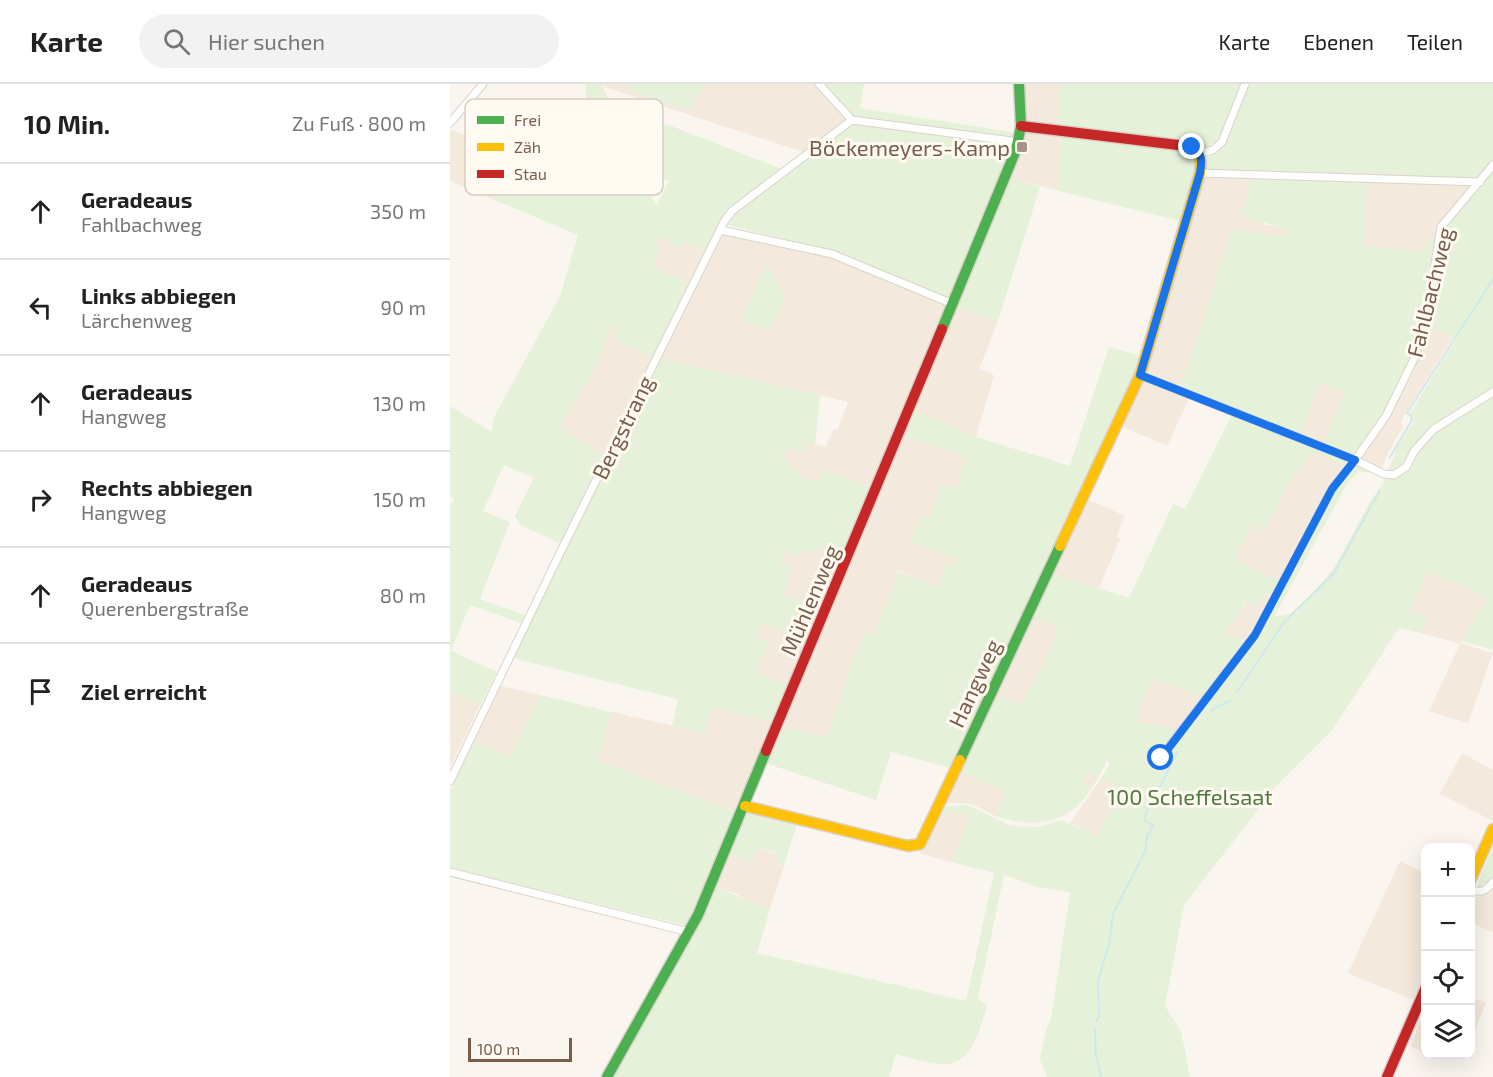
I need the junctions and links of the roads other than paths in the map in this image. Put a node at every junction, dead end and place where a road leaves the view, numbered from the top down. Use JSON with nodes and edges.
{"nodes":[{"id":1,"x":483,"y":84,"type":"edge"},
{"id":2,"x":819,"y":84,"type":"edge"},
{"id":3,"x":1019,"y":84,"type":"edge"},
{"id":4,"x":1245,"y":84,"type":"edge"},
{"id":5,"x":470,"y":99,"type":"edge"},
{"id":6,"x":465,"y":105,"type":"edge"},
{"id":7,"x":852,"y":120,"type":"junction"},
{"id":8,"x":450,"y":123,"type":"edge"},
{"id":9,"x":1021,"y":126,"type":"junction"},
{"id":10,"x":1019,"y":142,"type":"junction"},
{"id":11,"x":1201,"y":153,"type":"junction"},
{"id":12,"x":1493,"y":165,"type":"edge"},
{"id":13,"x":1200,"y":173,"type":"junction"},
{"id":14,"x":1480,"y":182,"type":"junction"},
{"id":15,"x":721,"y":230,"type":"junction"},
{"id":16,"x":953,"y":304,"type":"junction"},
{"id":17,"x":1140,"y":375,"type":"junction"},
{"id":18,"x":1493,"y":392,"type":"edge"},
{"id":19,"x":1355,"y":460,"type":"junction"},
{"id":20,"x":1161,"y":758,"type":"dead end"},
{"id":21,"x":450,"y":781,"type":"edge"},
{"id":22,"x":745,"y":806,"type":"junction"},
{"id":23,"x":1493,"y":829,"type":"edge"},
{"id":24,"x":1475,"y":870,"type":"edge"},
{"id":25,"x":450,"y":872,"type":"edge"},
{"id":26,"x":1493,"y":882,"type":"edge"},
{"id":27,"x":1475,"y":891,"type":"edge"},
{"id":28,"x":689,"y":932,"type":"junction"},
{"id":29,"x":1421,"y":997,"type":"edge"},
{"id":30,"x":607,"y":1077,"type":"edge"},
{"id":31,"x":1388,"y":1077,"type":"edge"}],
"edges":[{"from":1,"to":5,"type":"street"},
{"from":2,"to":7,"type":"street"},
{"from":3,"to":9,"type":"street","name":"Mühlenweg"},
{"from":4,"to":11,"type":"street"},
{"from":6,"to":8,"type":"street"},
{"from":7,"to":10,"type":"street"},
{"from":7,"to":15,"type":"street","name":"Bergstrang"},
{"from":9,"to":10,"type":"street","name":"Mühlenweg"},
{"from":9,"to":11,"type":"street"},
{"from":10,"to":16,"type":"street","name":"Mühlenweg"},
{"from":11,"to":13,"type":"street","name":"Hangweg"},
{"from":12,"to":14,"type":"street","name":"Fahlbachweg"},
{"from":13,"to":14,"type":"street"},
{"from":13,"to":17,"type":"street","name":"Hangweg"},
{"from":14,"to":19,"type":"street","name":"Fahlbachweg"},
{"from":15,"to":16,"type":"street"},
{"from":15,"to":21,"type":"street","name":"Bergstrang"},
{"from":16,"to":22,"type":"street","name":"Mühlenweg"},
{"from":17,"to":19,"type":"street"},
{"from":17,"to":22,"type":"street","name":"Hangweg"},
{"from":18,"to":19,"type":"street"},
{"from":19,"to":20,"type":"street","name":"Fahlbachweg"},
{"from":22,"to":28,"type":"street","name":"Mühlenweg"},
{"from":23,"to":24,"type":"street"},
{"from":25,"to":28,"type":"street"},
{"from":26,"to":27,"type":"street"},
{"from":28,"to":30,"type":"street","name":"Mühlenweg"},
{"from":29,"to":31,"type":"street"}]}
